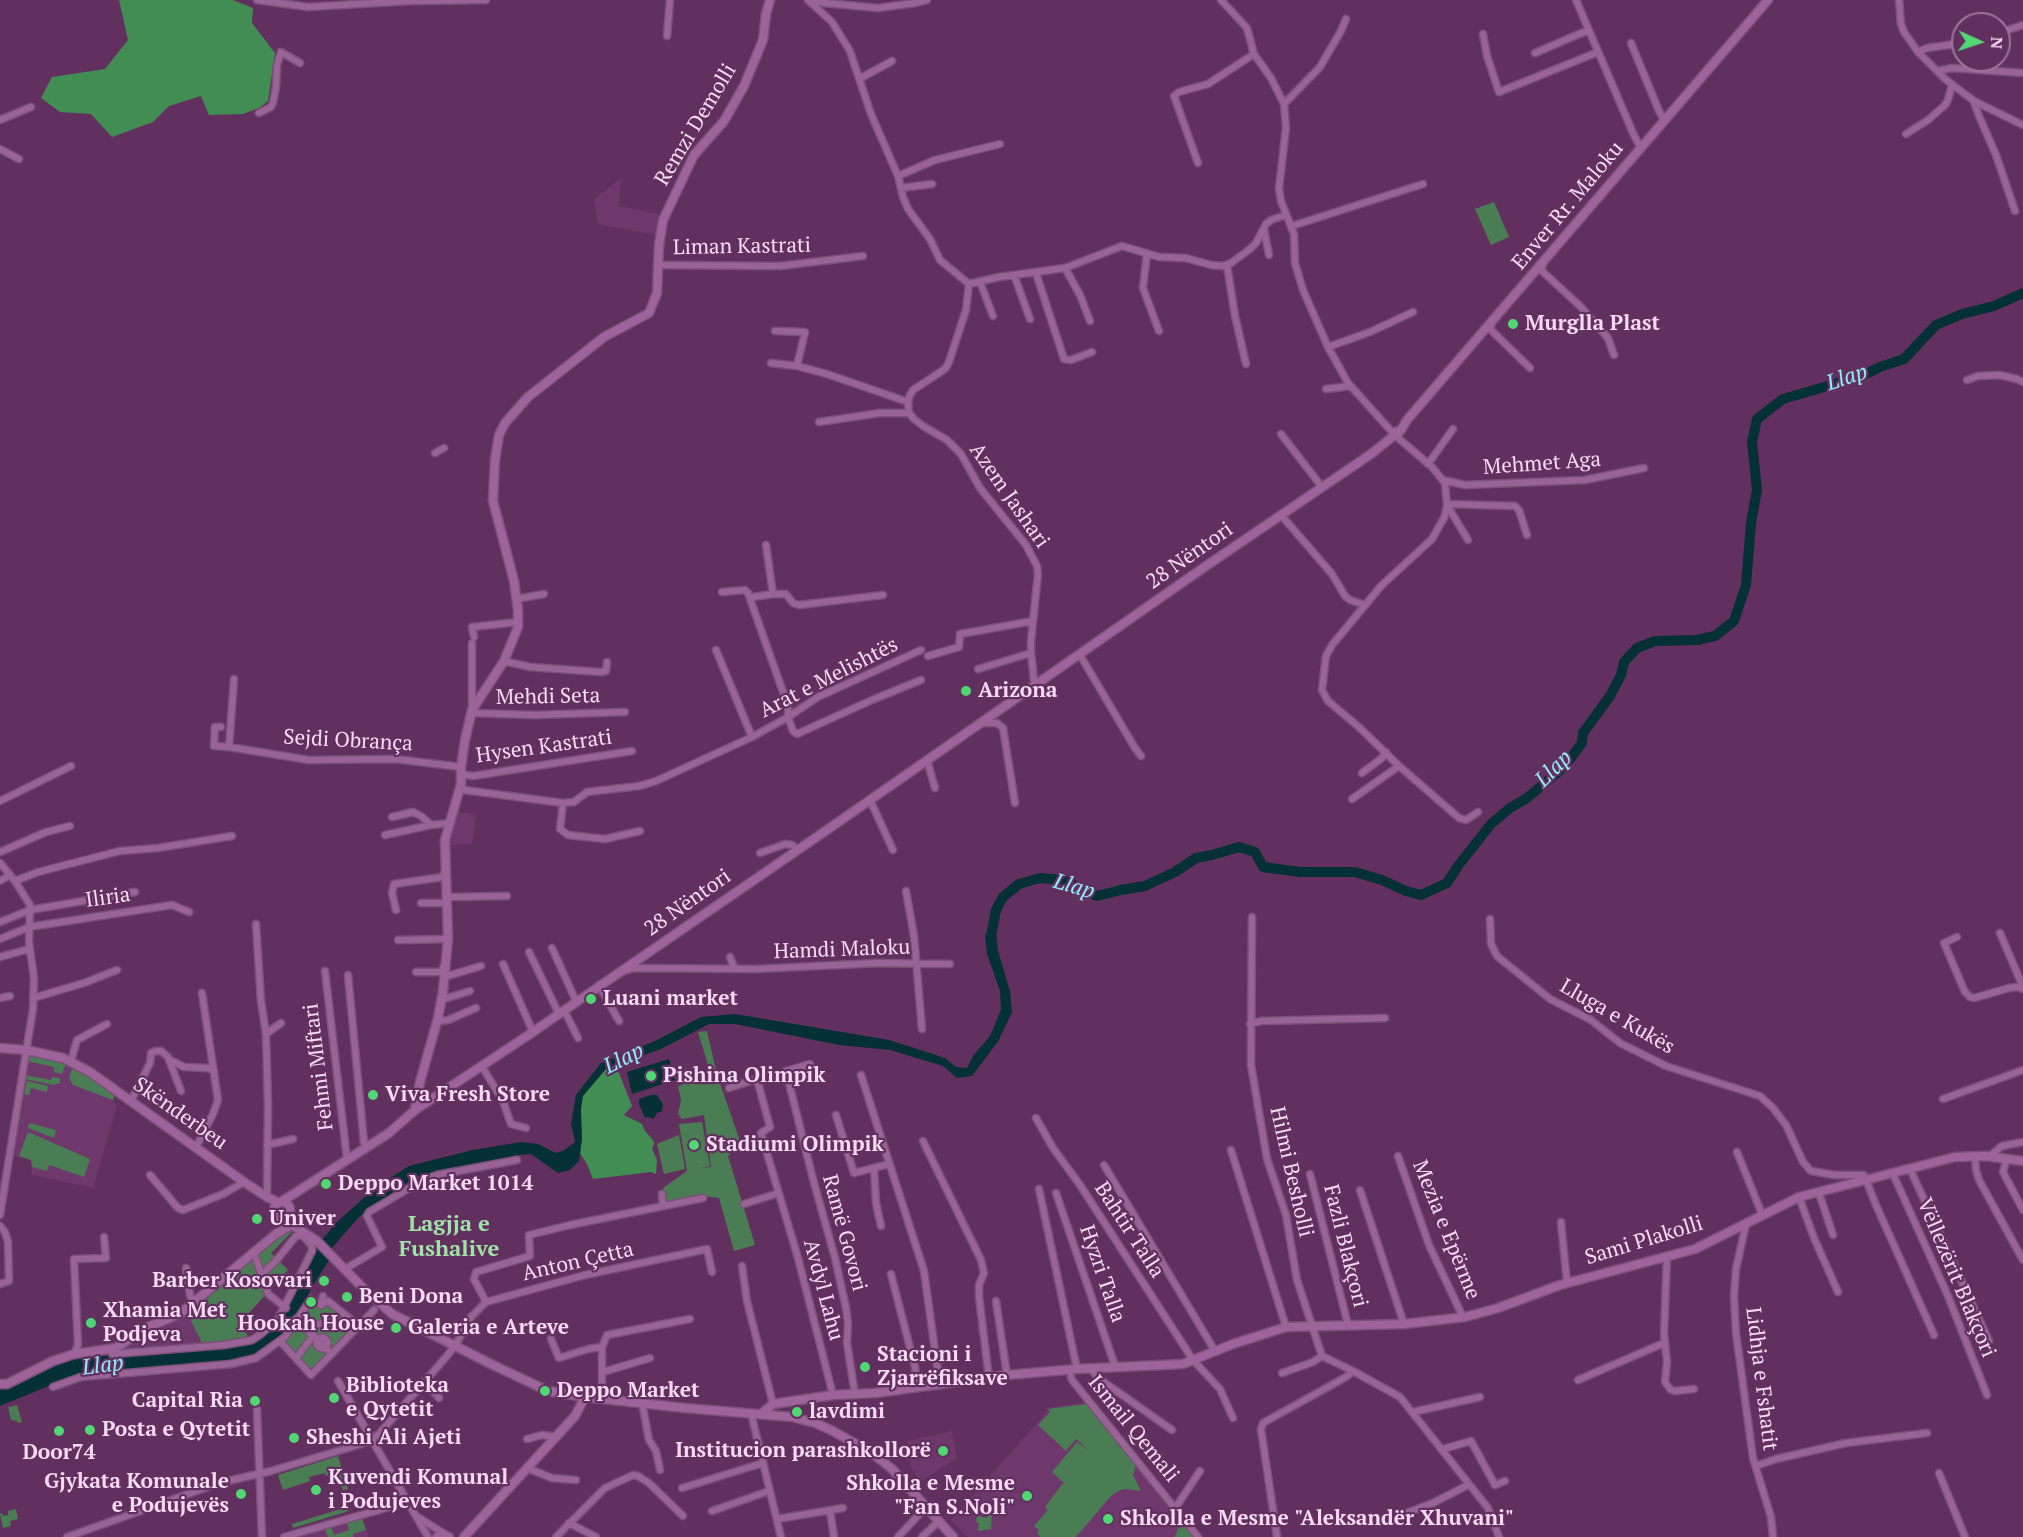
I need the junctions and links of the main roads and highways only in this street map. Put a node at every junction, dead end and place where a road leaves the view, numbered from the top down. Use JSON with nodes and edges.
{"nodes":[{"id":1,"x":770,"y":0,"type":"edge"},
{"id":2,"x":1768,"y":0,"type":"edge"},
{"id":3,"x":1401,"y":430,"type":"joint"},
{"id":4,"x":0,"y":1048,"type":"edge"},
{"id":5,"x":415,"y":1110,"type":"junction"},
{"id":6,"x":2023,"y":1161,"type":"edge"},
{"id":7,"x":302,"y":1190,"type":"junction"},
{"id":8,"x":267,"y":1197,"type":"junction"},
{"id":9,"x":280,"y":1202,"type":"junction"},
{"id":10,"x":274,"y":1212,"type":"junction"},
{"id":11,"x":290,"y":1212,"type":"junction"},
{"id":12,"x":281,"y":1218,"type":"junction"},
{"id":13,"x":291,"y":1226,"type":"junction"},
{"id":14,"x":0,"y":1384,"type":"edge"},
{"id":15,"x":585,"y":1397,"type":"junction"},
{"id":16,"x":761,"y":1414,"type":"junction"},
{"id":17,"x":437,"y":1537,"type":"edge"},
{"id":18,"x":449,"y":1537,"type":"edge"},
{"id":19,"x":464,"y":1537,"type":"edge"},
{"id":20,"x":953,"y":1537,"type":"edge"}],
"edges":[{"from":1,"to":5,"type":"main road","name":"Remzi Demolli"},
{"from":2,"to":3,"type":"main road","name":"Enver Rr. Maloku"},
{"from":3,"to":5,"type":"main road","name":"28 Nëntori"},
{"from":4,"to":8,"type":"main road","name":"Skënderbeu"},
{"from":5,"to":7,"type":"main road","name":"28 Nëntori"},
{"from":6,"to":16,"type":"main road","name":"Sami Plakolli"},
{"from":7,"to":9,"type":"main road","name":"28 Nëntori"},
{"from":7,"to":11,"type":"main road","name":"28 Nëntori"},
{"from":8,"to":9,"type":"main road","name":"Skënderbeu"},
{"from":8,"to":10,"type":"main road"},
{"from":9,"to":10,"type":"main road"},
{"from":9,"to":11,"type":"main road"},
{"from":10,"to":12,"type":"main road"},
{"from":11,"to":12,"type":"main road"},
{"from":11,"to":13,"type":"main road"},
{"from":12,"to":13,"type":"main road"},
{"from":13,"to":14,"type":"main road"},
{"from":13,"to":15,"type":"main road"},
{"from":15,"to":16,"type":"main road"},
{"from":15,"to":19,"type":"main road"},
{"from":16,"to":20,"type":"main road"},
{"from":17,"to":18,"type":"main road"}]}
